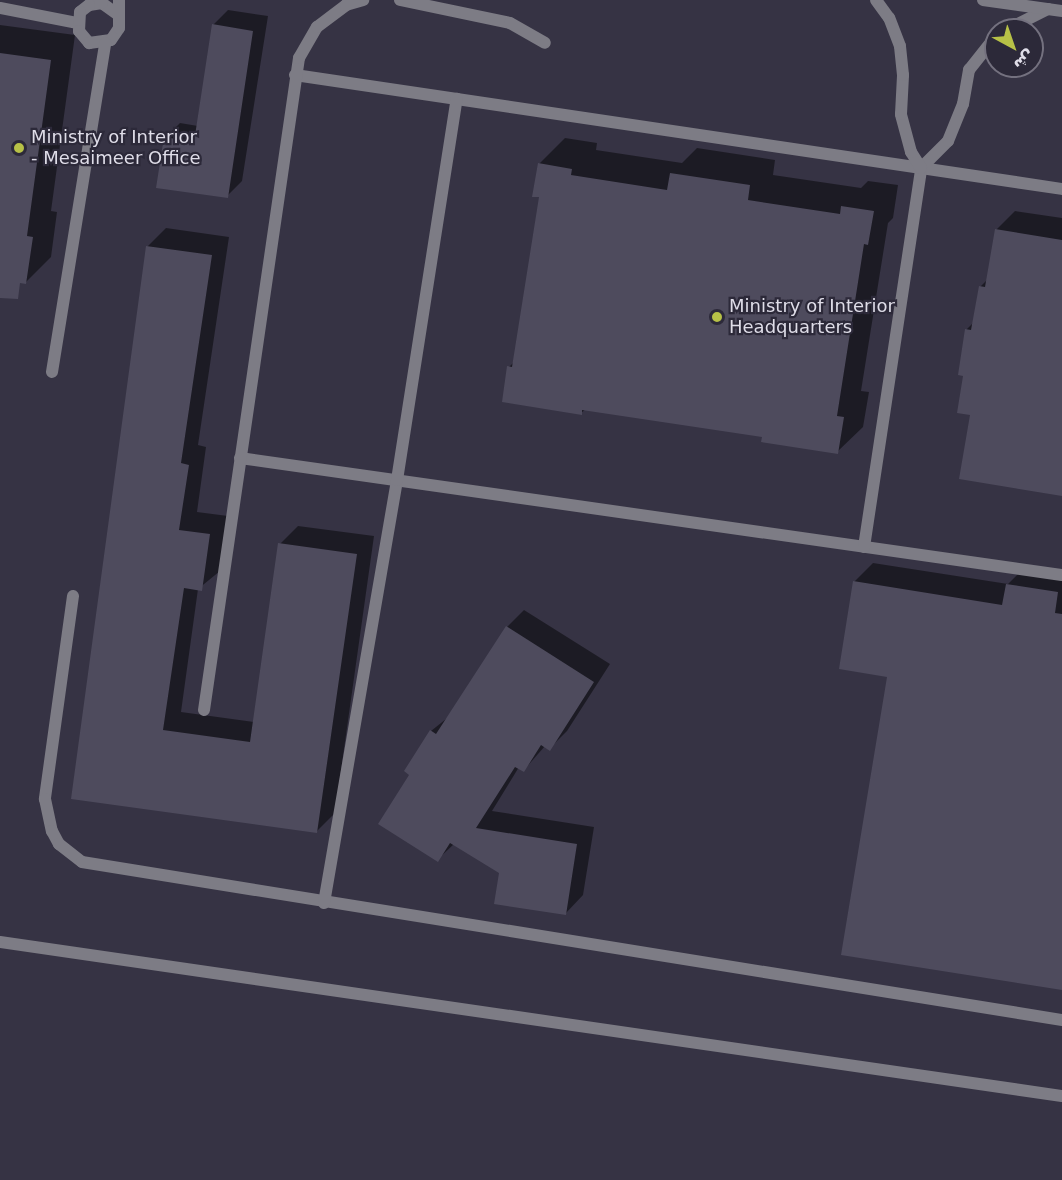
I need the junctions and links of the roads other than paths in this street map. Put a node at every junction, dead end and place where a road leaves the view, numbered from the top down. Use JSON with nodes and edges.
{"nodes":[{"id":1,"x":119,"y":0,"type":"edge"},
{"id":2,"x":363,"y":0,"type":"edge"},
{"id":3,"x":400,"y":0,"type":"edge"},
{"id":4,"x":876,"y":0,"type":"edge"},
{"id":5,"x":983,"y":0,"type":"edge"},
{"id":6,"x":88,"y":2,"type":"edge"},
{"id":7,"x":0,"y":8,"type":"edge"},
{"id":8,"x":1048,"y":9,"type":"junction"},
{"id":9,"x":1062,"y":11,"type":"edge"},
{"id":10,"x":117,"y":14,"type":"junction"},
{"id":11,"x":1030,"y":18,"type":"edge"},
{"id":12,"x":77,"y":23,"type":"junction"},
{"id":13,"x":105,"y":43,"type":"junction"},
{"id":14,"x":545,"y":43,"type":"dead end"},
{"id":15,"x":984,"y":51,"type":"edge"},
{"id":16,"x":295,"y":75,"type":"junction"},
{"id":17,"x":457,"y":99,"type":"junction"},
{"id":18,"x":921,"y":168,"type":"junction"},
{"id":19,"x":1062,"y":189,"type":"edge"},
{"id":20,"x":52,"y":372,"type":"dead end"},
{"id":21,"x":240,"y":458,"type":"junction"},
{"id":22,"x":397,"y":480,"type":"junction"},
{"id":23,"x":864,"y":547,"type":"junction"},
{"id":24,"x":1062,"y":575,"type":"edge"},
{"id":25,"x":73,"y":596,"type":"dead end"},
{"id":26,"x":204,"y":710,"type":"dead end"},
{"id":27,"x":324,"y":903,"type":"junction"},
{"id":28,"x":0,"y":942,"type":"edge"},
{"id":29,"x":1062,"y":1020,"type":"edge"},
{"id":30,"x":1062,"y":1096,"type":"edge"}],
"edges":[{"from":1,"to":10,"type":"street"},
{"from":2,"to":16,"type":"street"},
{"from":3,"to":14,"type":"street"},
{"from":4,"to":18,"type":"street"},
{"from":5,"to":8,"type":"street"},
{"from":6,"to":10,"type":"street"},
{"from":6,"to":12,"type":"street"},
{"from":7,"to":12,"type":"street"},
{"from":8,"to":9,"type":"street"},
{"from":8,"to":11,"type":"street"},
{"from":10,"to":13,"type":"street"},
{"from":12,"to":13,"type":"street"},
{"from":13,"to":20,"type":"street"},
{"from":15,"to":18,"type":"street"},
{"from":16,"to":17,"type":"street"},
{"from":16,"to":21,"type":"street"},
{"from":17,"to":18,"type":"street"},
{"from":17,"to":22,"type":"street"},
{"from":18,"to":19,"type":"street"},
{"from":18,"to":23,"type":"street"},
{"from":21,"to":22,"type":"street"},
{"from":21,"to":26,"type":"street"},
{"from":22,"to":23,"type":"street"},
{"from":22,"to":27,"type":"street"},
{"from":23,"to":24,"type":"street"},
{"from":25,"to":27,"type":"street"},
{"from":27,"to":29,"type":"street"},
{"from":28,"to":30,"type":"street"}]}
